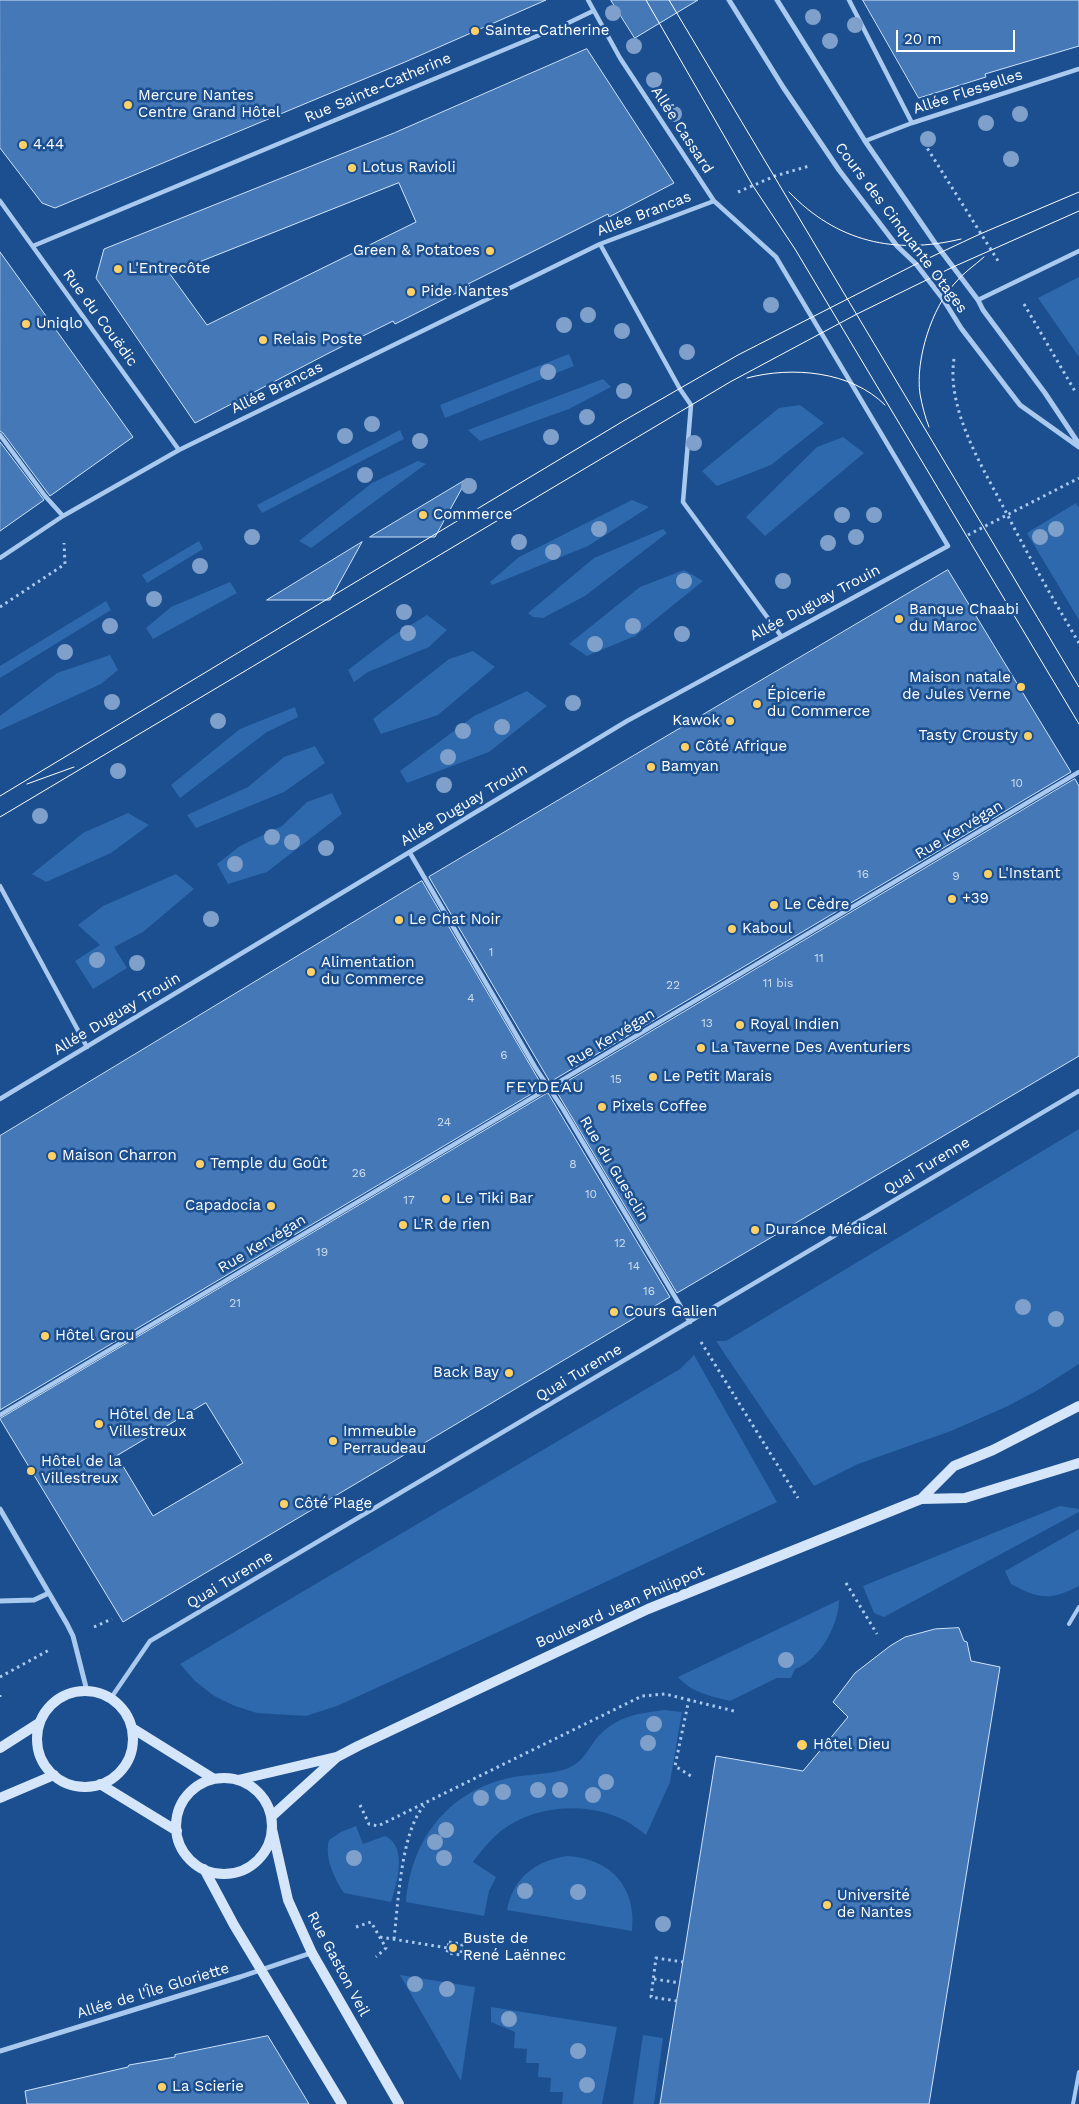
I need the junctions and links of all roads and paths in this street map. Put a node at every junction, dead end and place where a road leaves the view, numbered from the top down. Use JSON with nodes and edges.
{"nodes":[{"id":1,"x":588,"y":0,"type":"edge"},
{"id":2,"x":729,"y":0,"type":"edge"},
{"id":3,"x":777,"y":0,"type":"edge"},
{"id":4,"x":849,"y":0,"type":"edge"},
{"id":5,"x":593,"y":11,"type":"junction"},
{"id":6,"x":1079,"y":69,"type":"edge"},
{"id":7,"x":912,"y":123,"type":"junction"},
{"id":8,"x":865,"y":141,"type":"junction"},
{"id":9,"x":832,"y":160,"type":"junction"},
{"id":10,"x":0,"y":201,"type":"edge"},
{"id":11,"x":714,"y":201,"type":"junction"},
{"id":12,"x":600,"y":244,"type":"junction"},
{"id":13,"x":33,"y":246,"type":"junction"},
{"id":14,"x":1079,"y":251,"type":"edge"},
{"id":15,"x":1011,"y":284,"type":"junction"},
{"id":16,"x":978,"y":300,"type":"junction"},
{"id":17,"x":961,"y":328,"type":"junction"},
{"id":18,"x":1079,"y":398,"type":"edge"},
{"id":19,"x":0,"y":435,"type":"edge"},
{"id":20,"x":1079,"y":446,"type":"edge"},
{"id":21,"x":179,"y":450,"type":"junction"},
{"id":22,"x":1079,"y":478,"type":"edge"},
{"id":23,"x":1008,"y":515,"type":"junction"},
{"id":24,"x":63,"y":516,"type":"junction"},
{"id":25,"x":948,"y":546,"type":"junction"},
{"id":26,"x":0,"y":558,"type":"edge"},
{"id":27,"x":65,"y":564,"type":"dead end"},
{"id":28,"x":0,"y":607,"type":"edge"},
{"id":29,"x":781,"y":636,"type":"junction"},
{"id":30,"x":1079,"y":642,"type":"edge"},
{"id":31,"x":1079,"y":772,"type":"edge"},
{"id":32,"x":410,"y":853,"type":"junction"},
{"id":33,"x":0,"y":886,"type":"edge"},
{"id":34,"x":87,"y":1047,"type":"junction"},
{"id":35,"x":549,"y":1088,"type":"junction"},
{"id":36,"x":1079,"y":1091,"type":"edge"},
{"id":37,"x":0,"y":1099,"type":"edge"},
{"id":38,"x":690,"y":1322,"type":"junction"},
{"id":39,"x":1079,"y":1406,"type":"edge"},
{"id":40,"x":0,"y":1415,"type":"edge"},
{"id":41,"x":1079,"y":1463,"type":"edge"},
{"id":42,"x":798,"y":1498,"type":"dead end"},
{"id":43,"x":921,"y":1499,"type":"junction"},
{"id":44,"x":0,"y":1509,"type":"edge"},
{"id":45,"x":846,"y":1583,"type":"dead end"},
{"id":46,"x":49,"y":1593,"type":"junction"},
{"id":47,"x":0,"y":1601,"type":"edge"},
{"id":48,"x":1079,"y":1607,"type":"edge"},
{"id":49,"x":1069,"y":1624,"type":"dead end"},
{"id":50,"x":878,"y":1634,"type":"dead end"},
{"id":51,"x":87,"y":1691,"type":"junction"},
{"id":52,"x":111,"y":1698,"type":"junction"},
{"id":53,"x":689,"y":1699,"type":"junction"},
{"id":54,"x":734,"y":1711,"type":"dead end"},
{"id":55,"x":39,"y":1723,"type":"junction"},
{"id":56,"x":132,"y":1728,"type":"junction"},
{"id":57,"x":0,"y":1748,"type":"edge"},
{"id":58,"x":338,"y":1756,"type":"junction"},
{"id":59,"x":54,"y":1775,"type":"junction"},
{"id":60,"x":694,"y":1778,"type":"dead end"},
{"id":61,"x":214,"y":1779,"type":"junction"},
{"id":62,"x":238,"y":1780,"type":"junction"},
{"id":63,"x":100,"y":1784,"type":"junction"},
{"id":64,"x":0,"y":1798,"type":"edge"},
{"id":65,"x":426,"y":1803,"type":"junction"},
{"id":66,"x":360,"y":1805,"type":"dead end"},
{"id":67,"x":271,"y":1817,"type":"junction"},
{"id":68,"x":272,"y":1829,"type":"junction"},
{"id":69,"x":176,"y":1831,"type":"junction"},
{"id":70,"x":204,"y":1869,"type":"junction"},
{"id":71,"x":356,"y":1928,"type":"dead end"},
{"id":72,"x":380,"y":1937,"type":"junction"},
{"id":73,"x":394,"y":1939,"type":"junction"},
{"id":74,"x":448,"y":1948,"type":"junction"},
{"id":75,"x":462,"y":1950,"type":"junction"},
{"id":76,"x":312,"y":1952,"type":"junction"},
{"id":77,"x":492,"y":1954,"type":"dead end"},
{"id":78,"x":376,"y":1957,"type":"dead end"},
{"id":79,"x":683,"y":1962,"type":"dead end"},
{"id":80,"x":261,"y":1970,"type":"junction"},
{"id":81,"x":654,"y":1979,"type":"junction"},
{"id":82,"x":680,"y":1983,"type":"dead end"},
{"id":83,"x":677,"y":2001,"type":"dead end"},
{"id":84,"x":0,"y":2051,"type":"edge"},
{"id":85,"x":1079,"y":2072,"type":"edge"},
{"id":86,"x":342,"y":2104,"type":"edge"},
{"id":87,"x":399,"y":2104,"type":"edge"},
{"id":88,"x":1073,"y":2104,"type":"edge"}],
"edges":[{"from":1,"to":5,"type":"street","name":"Allée Cassard"},
{"from":2,"to":9,"type":"street","name":"Cours des Cinquante Otages"},
{"from":3,"to":8,"type":"street","name":"Cours des Cinquante Otages"},
{"from":4,"to":7,"type":"street"},
{"from":5,"to":11,"type":"street","name":"Allée Cassard"},
{"from":5,"to":13,"type":"street","name":"Rue Sainte-Catherine"},
{"from":6,"to":7,"type":"street","name":"Allée Flesselles"},
{"from":7,"to":8,"type":"street","name":"Allée Flesselles"},
{"from":7,"to":15,"type":"path"},
{"from":8,"to":16,"type":"street","name":"Cours des Cinquante Otages"},
{"from":9,"to":11,"type":"path"},
{"from":9,"to":17,"type":"street","name":"Cours des Cinquante Otages"},
{"from":10,"to":13,"type":"street","name":"Rue du Couëdic"},
{"from":11,"to":12,"type":"street","name":"Allée Brancas"},
{"from":11,"to":25,"type":"street","name":"Allée Cassard"},
{"from":12,"to":21,"type":"street","name":"Allée Brancas"},
{"from":12,"to":29,"type":"street"},
{"from":13,"to":21,"type":"street","name":"Rue du Couëdic"},
{"from":14,"to":15,"type":"street"},
{"from":15,"to":16,"type":"street"},
{"from":15,"to":18,"type":"path"},
{"from":16,"to":20,"type":"street","name":"Cours des Cinquante Otages"},
{"from":17,"to":20,"type":"street","name":"Cours des Cinquante Otages"},
{"from":17,"to":23,"type":"path"},
{"from":19,"to":24,"type":"street"},
{"from":21,"to":24,"type":"street","name":"Allée Brancas"},
{"from":22,"to":23,"type":"path"},
{"from":23,"to":25,"type":"path"},
{"from":23,"to":30,"type":"path"},
{"from":24,"to":26,"type":"street","name":"Allée Brancas"},
{"from":25,"to":29,"type":"street","name":"Allée Duguay Trouin"},
{"from":27,"to":28,"type":"path"},
{"from":29,"to":32,"type":"street","name":"Allée Duguay Trouin"},
{"from":31,"to":35,"type":"street","name":"Rue Kervégan"},
{"from":32,"to":34,"type":"street","name":"Allée Duguay Trouin"},
{"from":32,"to":35,"type":"street","name":"Rue du Guesclin"},
{"from":33,"to":34,"type":"street"},
{"from":34,"to":37,"type":"street","name":"Allée Duguay Trouin"},
{"from":35,"to":38,"type":"street","name":"Rue du Guesclin"},
{"from":35,"to":40,"type":"street","name":"Rue Kervégan"},
{"from":36,"to":38,"type":"street","name":"Quai Turenne"},
{"from":38,"to":42,"type":"path"},
{"from":38,"to":52,"type":"street","name":"Quai Turenne"},
{"from":39,"to":43,"type":"main road","name":"Boulevard Jean Philippot"},
{"from":41,"to":43,"type":"main road","name":"Boulevard Jean Philippot"},
{"from":43,"to":58,"type":"main road","name":"Boulevard Jean Philippot"},
{"from":44,"to":46,"type":"street"},
{"from":45,"to":50,"type":"path"},
{"from":46,"to":47,"type":"street"},
{"from":46,"to":51,"type":"street"},
{"from":48,"to":49,"type":"lane"},
{"from":51,"to":52,"type":"main road"},
{"from":51,"to":55,"type":"main road"},
{"from":52,"to":56,"type":"main road"},
{"from":53,"to":54,"type":"path"},
{"from":53,"to":60,"type":"path"},
{"from":53,"to":65,"type":"path"},
{"from":55,"to":57,"type":"main road"},
{"from":55,"to":59,"type":"main road"},
{"from":56,"to":61,"type":"main road"},
{"from":56,"to":63,"type":"main road"},
{"from":58,"to":62,"type":"main road","name":"Boulevard Jean Philippot"},
{"from":58,"to":67,"type":"main road","name":"Boulevard Jean Philippot"},
{"from":59,"to":63,"type":"main road"},
{"from":59,"to":64,"type":"main road"},
{"from":61,"to":62,"type":"main road"},
{"from":61,"to":69,"type":"main road"},
{"from":62,"to":67,"type":"main road"},
{"from":63,"to":69,"type":"main road"},
{"from":65,"to":66,"type":"path"},
{"from":65,"to":73,"type":"path"},
{"from":67,"to":68,"type":"main road"},
{"from":68,"to":70,"type":"main road"},
{"from":68,"to":76,"type":"main road","name":"Rue Gaston Veil"},
{"from":69,"to":70,"type":"main road"},
{"from":70,"to":80,"type":"main road"},
{"from":71,"to":72,"type":"path"},
{"from":72,"to":73,"type":"path"},
{"from":72,"to":78,"type":"path"},
{"from":73,"to":74,"type":"path"},
{"from":74,"to":75,"type":"path"},
{"from":74,"to":75,"type":"path"},
{"from":75,"to":77,"type":"path"},
{"from":76,"to":80,"type":"street","name":"Allée de l'Île Gloriette"},
{"from":76,"to":87,"type":"main road","name":"Rue Gaston Veil"},
{"from":79,"to":81,"type":"path"},
{"from":80,"to":84,"type":"street","name":"Allée de l'Île Gloriette"},
{"from":80,"to":86,"type":"main road"},
{"from":81,"to":82,"type":"path"},
{"from":81,"to":83,"type":"path"},
{"from":85,"to":88,"type":"lane"}]}
